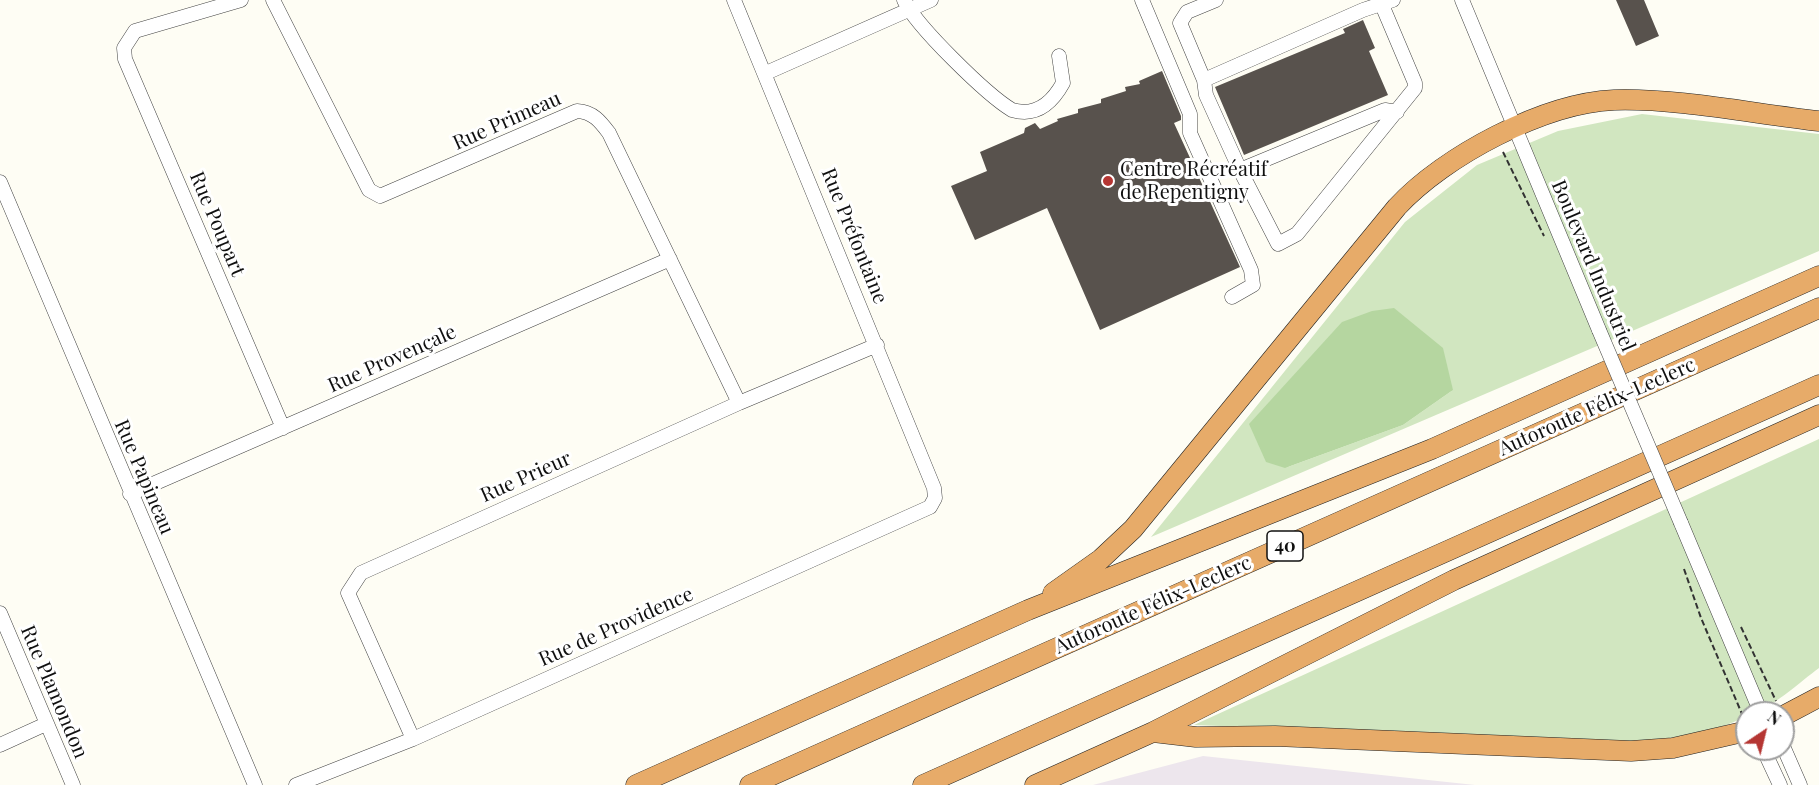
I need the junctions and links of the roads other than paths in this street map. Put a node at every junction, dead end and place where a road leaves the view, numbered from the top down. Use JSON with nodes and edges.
{"nodes":[{"id":1,"x":241,"y":0,"type":"edge"},
{"id":2,"x":273,"y":0,"type":"edge"},
{"id":3,"x":734,"y":0,"type":"edge"},
{"id":4,"x":931,"y":0,"type":"edge"},
{"id":5,"x":1142,"y":0,"type":"edge"},
{"id":6,"x":1216,"y":0,"type":"edge"},
{"id":7,"x":1462,"y":0,"type":"edge"},
{"id":8,"x":1388,"y":2,"type":"edge"},
{"id":9,"x":906,"y":5,"type":"edge"},
{"id":10,"x":1059,"y":56,"type":"dead end"},
{"id":11,"x":766,"y":73,"type":"junction"},
{"id":12,"x":1204,"y":80,"type":"junction"},
{"id":13,"x":1397,"y":112,"type":"junction"},
{"id":14,"x":1819,"y":121,"type":"edge"},
{"id":15,"x":1514,"y":130,"type":"junction"},
{"id":16,"x":1240,"y":170,"type":"junction"},
{"id":17,"x":0,"y":182,"type":"edge"},
{"id":18,"x":670,"y":259,"type":"junction"},
{"id":19,"x":1819,"y":276,"type":"edge"},
{"id":20,"x":1232,"y":297,"type":"dead end"},
{"id":21,"x":1819,"y":308,"type":"edge"},
{"id":22,"x":877,"y":345,"type":"junction"},
{"id":23,"x":1819,"y":385,"type":"edge"},
{"id":24,"x":739,"y":403,"type":"junction"},
{"id":25,"x":1819,"y":415,"type":"edge"},
{"id":26,"x":283,"y":428,"type":"junction"},
{"id":27,"x":934,"y":488,"type":"joint"},
{"id":28,"x":130,"y":494,"type":"junction"},
{"id":29,"x":1028,"y":610,"type":"junction"},
{"id":30,"x":0,"y":613,"type":"edge"},
{"id":31,"x":1819,"y":697,"type":"edge"},
{"id":32,"x":1756,"y":701,"type":"edge"},
{"id":33,"x":1795,"y":710,"type":"edge"},
{"id":34,"x":46,"y":724,"type":"junction"},
{"id":35,"x":1735,"y":725,"type":"edge"},
{"id":36,"x":1153,"y":732,"type":"junction"},
{"id":37,"x":413,"y":739,"type":"junction"},
{"id":38,"x":0,"y":745,"type":"edge"},
{"id":39,"x":1769,"y":761,"type":"edge"},
{"id":40,"x":1790,"y":761,"type":"edge"},
{"id":41,"x":73,"y":785,"type":"edge"},
{"id":42,"x":255,"y":785,"type":"edge"},
{"id":43,"x":296,"y":785,"type":"edge"},
{"id":44,"x":636,"y":785,"type":"edge"},
{"id":45,"x":750,"y":785,"type":"edge"},
{"id":46,"x":923,"y":785,"type":"edge"},
{"id":47,"x":1035,"y":785,"type":"edge"},
{"id":48,"x":1780,"y":785,"type":"edge"},
{"id":49,"x":1800,"y":785,"type":"edge"}],
"edges":[{"from":1,"to":26,"type":"street","name":"Rue Poupart"},
{"from":2,"to":18,"type":"street","name":"Rue Primeau"},
{"from":3,"to":11,"type":"street","name":"Rue Préfontaine"},
{"from":4,"to":9,"type":"street"},
{"from":5,"to":20,"type":"street"},
{"from":6,"to":12,"type":"street"},
{"from":7,"to":15,"type":"street","name":"Boulevard Industriel"},
{"from":8,"to":12,"type":"street"},
{"from":8,"to":13,"type":"street"},
{"from":9,"to":10,"type":"street"},
{"from":9,"to":11,"type":"street"},
{"from":11,"to":22,"type":"street","name":"Rue Préfontaine"},
{"from":12,"to":16,"type":"street"},
{"from":13,"to":16,"type":"street"},
{"from":13,"to":16,"type":"street"},
{"from":14,"to":15,"type":"highway"},
{"from":15,"to":29,"type":"highway"},
{"from":15,"to":32,"type":"street","name":"Boulevard Industriel","bridge":true},
{"from":17,"to":28,"type":"street","name":"Rue Papineau"},
{"from":18,"to":24,"type":"street","name":"Rue Primeau"},
{"from":18,"to":26,"type":"street","name":"Rue Provençale"},
{"from":19,"to":29,"type":"highway"},
{"from":21,"to":45,"type":"highway","name":"Autoroute Félix-Leclerc","number":"40"},
{"from":22,"to":24,"type":"street","name":"Rue Prieur"},
{"from":22,"to":27,"type":"street","name":"Rue Préfontaine"},
{"from":23,"to":46,"type":"highway"},
{"from":24,"to":37,"type":"street","name":"Rue Prieur"},
{"from":25,"to":36,"type":"highway"},
{"from":26,"to":28,"type":"street","name":"Rue Provençale"},
{"from":27,"to":37,"type":"street","name":"Rue de Providence"},
{"from":28,"to":42,"type":"street","name":"Rue Papineau"},
{"from":29,"to":44,"type":"highway"},
{"from":30,"to":34,"type":"street","name":"Rue Plamondon"},
{"from":31,"to":33,"type":"highway"},
{"from":34,"to":38,"type":"street"},
{"from":34,"to":41,"type":"street","name":"Rue Plamondon"},
{"from":35,"to":36,"type":"highway"},
{"from":36,"to":47,"type":"highway"},
{"from":37,"to":43,"type":"street","name":"Rue de Providence"},
{"from":39,"to":48,"type":"street"},
{"from":40,"to":49,"type":"street"}]}
